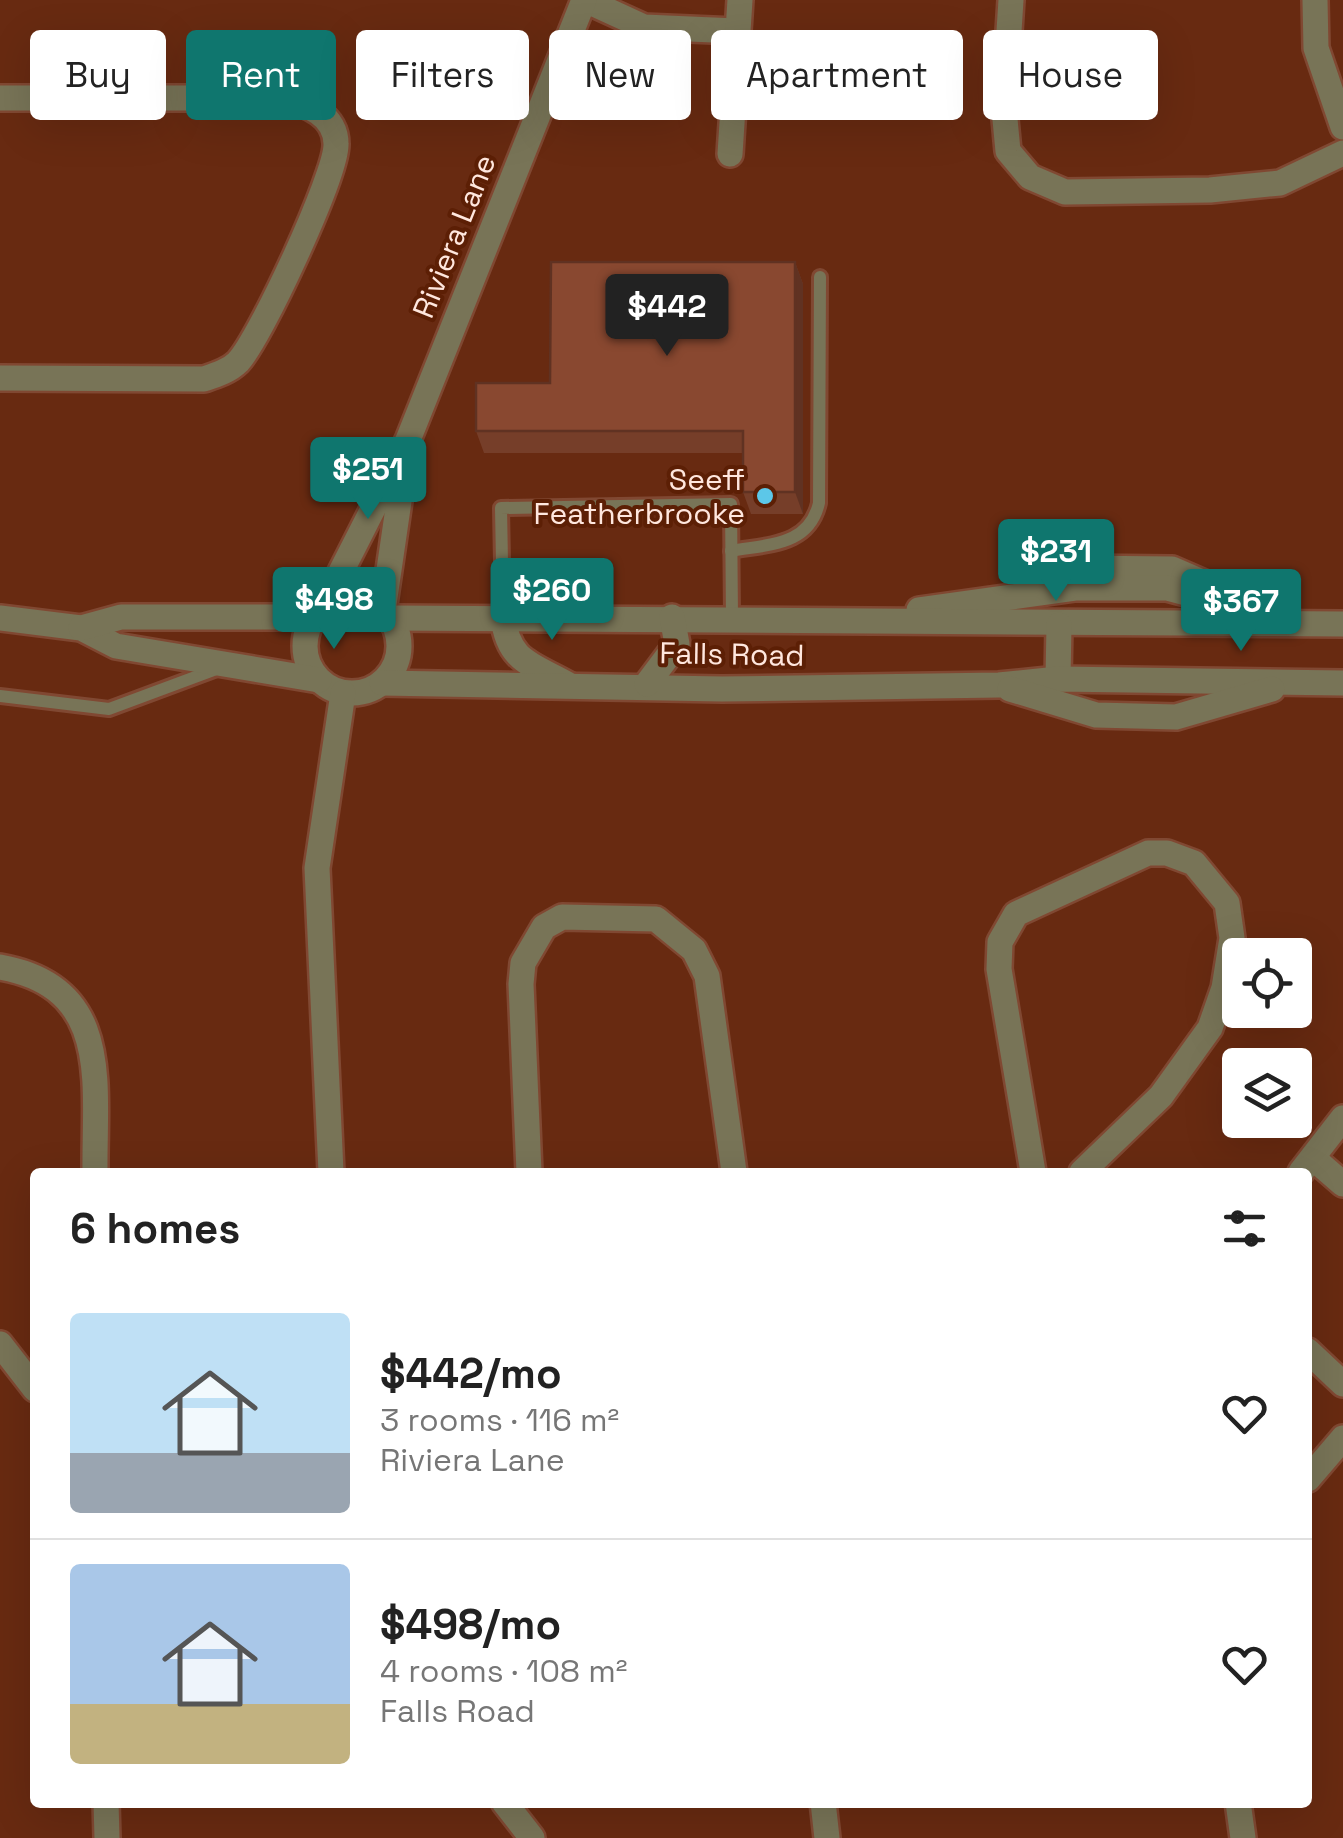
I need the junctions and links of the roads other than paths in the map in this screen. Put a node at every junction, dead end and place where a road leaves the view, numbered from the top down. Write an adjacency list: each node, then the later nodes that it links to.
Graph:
1 (584, 0): 5 (street); 14 (street, Riviera Lane)
2 (740, 0): 6 (street)
3 (1011, 0): 10 (street)
4 (1315, 0): 9 (street)
5 (713, 30)
6 (736, 30)
7 (0, 98): 13 (street)
8 (732, 120): 11 (street)
9 (1343, 127)
10 (1343, 152)
11 (730, 154)
12 (820, 277): 15 (lane)
13 (0, 378)
14 (408, 440): 16 (street, Riviera Lane); 17 (street, Riviera Lane)
15 (731, 551): 19 (lane); 21 (lane)
16 (318, 614): 17 (street, Falls Road); 26 (street, Falls Road); 29 (street)
17 (387, 614): 19 (street, Falls Road); 31 (street)
18 (672, 616): 19 (street, Falls Road); 21 (street, Falls Road); 33 (street)
19 (503, 617): 35 (street)
20 (0, 618): 26 (street, Falls Road)
21 (732, 618): 22 (street, Falls Road)
22 (834, 622): 23 (street); 24 (street)
23 (1295, 623): 24 (street); 25 (street)
24 (1059, 624): 28 (street)
25 (1343, 624)
26 (81, 628): 27 (street, Falls Road)
27 (224, 666): 29 (street, Falls Road); 37 (lane)
28 (1058, 679): 30 (street); 34 (street)
29 (319, 680): 36 (street, Falls Road)
30 (1296, 682): 32 (street); 34 (street)
31 (382, 683): 35 (street, Falls Road); 36 (street, Falls Road)
32 (1343, 683)
33 (647, 684): 34 (street, Falls Road); 35 (street, Falls Road)
34 (998, 686)
35 (573, 687)
36 (343, 693): 42 (street)
37 (0, 696)
38 (0, 967): 41 (street)
39 (1343, 1118): 40 (street)
40 (1307, 1165): 47 (street)
41 (95, 1168)
42 (331, 1168)
43 (529, 1168): 44 (street)
44 (733, 1168)
45 (1032, 1168): 46 (street)
46 (1086, 1168)
47 (1343, 1184)
48 (0, 1344): 50 (street)
49 (1312, 1355): 51 (street)
50 (30, 1383)
51 (1343, 1384)
52 (1343, 1438): 53 (street)
53 (1312, 1474)
54 (106, 1808): 58 (street)
55 (509, 1808): 59 (street)
56 (823, 1808): 60 (street)
57 (1239, 1808): 61 (street)
58 (107, 1838)
59 (532, 1838)
60 (828, 1838)
61 (1243, 1838)

